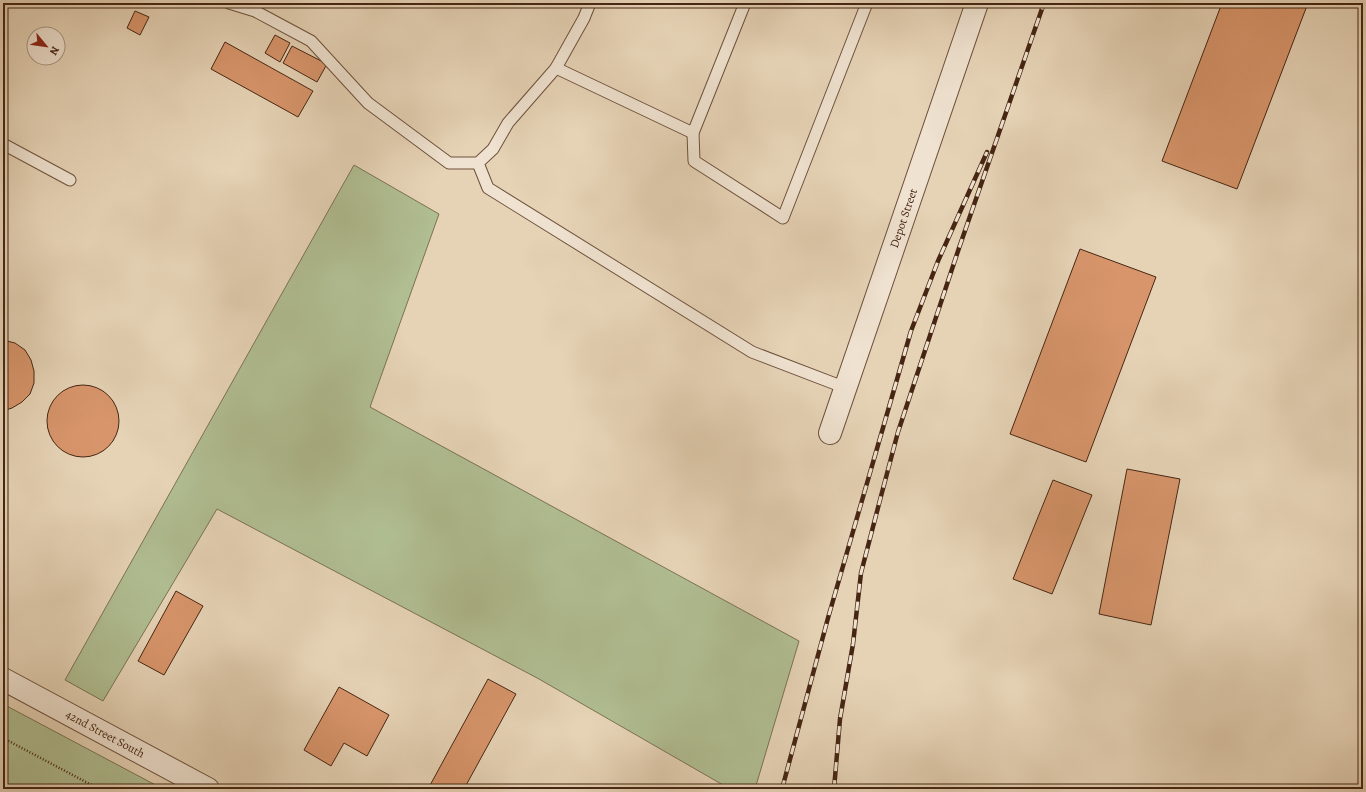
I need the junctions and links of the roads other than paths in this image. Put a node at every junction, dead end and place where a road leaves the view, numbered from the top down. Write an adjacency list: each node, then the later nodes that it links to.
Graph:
1 (229, 3): 9 (lane)
2 (590, 3): 6 (lane)
3 (745, 3): 7 (lane)
4 (867, 3): 7 (lane)
5 (977, 3): 11 (street, Depot Street)
6 (556, 68): 7 (lane); 9 (lane)
7 (693, 133)
8 (3, 144): 10 (lane)
9 (478, 163): 11 (lane)
10 (70, 180)
11 (846, 388): 12 (street, Depot Street)
12 (830, 433)
13 (3, 679): 14 (street, 42nd Street South)
14 (208, 789)

